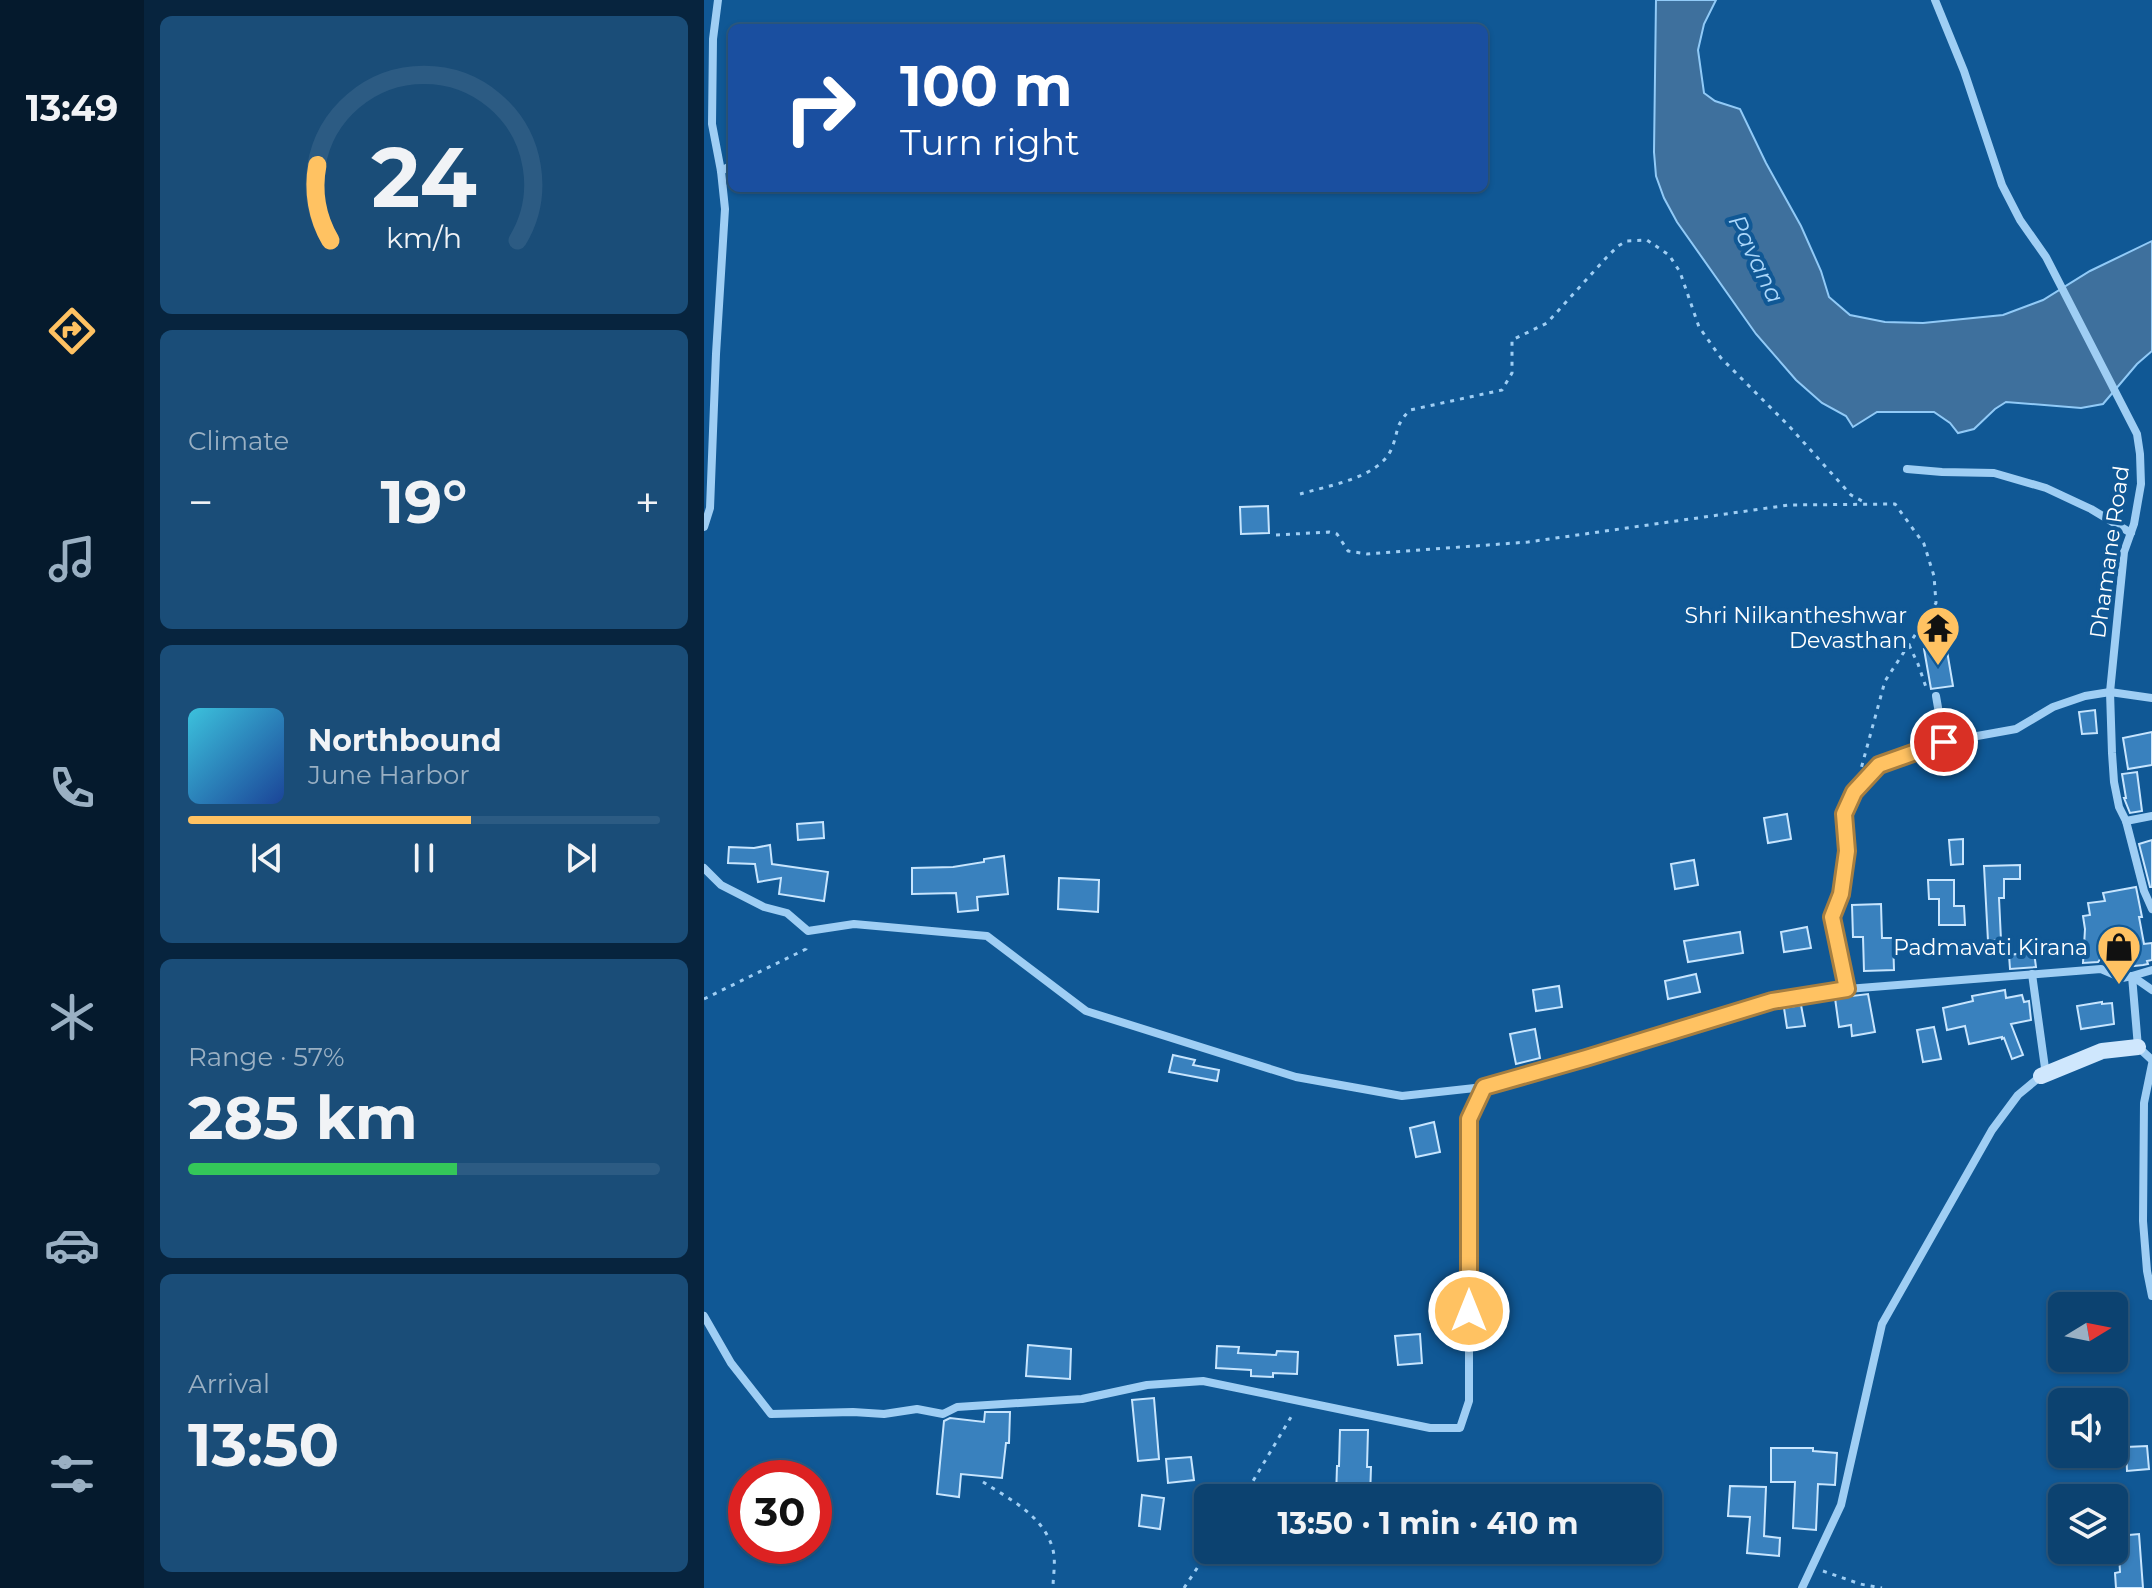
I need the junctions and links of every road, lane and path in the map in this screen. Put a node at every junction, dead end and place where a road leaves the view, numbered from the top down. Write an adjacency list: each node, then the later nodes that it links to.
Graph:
1 (718, 0): 4 (street)
2 (1935, 0): 9 (street, Dhamane Road)
3 (728, 167): 4 (street)
4 (721, 171): 8 (street)
5 (1907, 469): 9 (street)
6 (1300, 494): 7 (path)
7 (1867, 504): 10 (path); 11 (path)
8 (704, 527)
9 (2131, 533): 12 (street, Dhamane Road)
10 (1276, 535)
11 (1909, 645): 13 (path); 16 (path)
12 (2110, 692): 14 (street); 15 (street); 18 (street, Dhamane Road)
13 (1936, 696): 15 (street)
14 (2152, 698)
15 (1944, 742): 16 (street)
16 (1854, 792): 26 (street)
17 (2152, 816): 18 (street)
18 (2126, 821): 20 (street, Dhamane Road)
19 (704, 868): 22 (street)
20 (2148, 890): 21 (street, Dhamane Road)
21 (2152, 909)
22 (808, 931): 28 (path); 32 (street)
23 (2152, 970): 25 (street)
24 (2032, 974): 25 (street); 26 (street); 31 (street)
25 (2132, 976): 27 (street); 29 (street)
26 (1847, 989): 32 (street)
27 (2152, 990)
28 (704, 999)
29 (2138, 1047): 30 (street); 31 (street)
30 (2152, 1062): 33 (street)
31 (2041, 1076): 39 (street)
32 (1484, 1087): 35 (street)
33 (2152, 1296)
34 (704, 1316): 35 (street)
35 (1300, 1402): 37 (path)
36 (983, 1482): 40 (path)
37 (1251, 1484)
38 (1200, 1564): 41 (path)
39 (1812, 1567): 42 (street); 43 (path)
40 (1053, 1588)
41 (1184, 1588)
42 (1802, 1588)
43 (1882, 1588)

